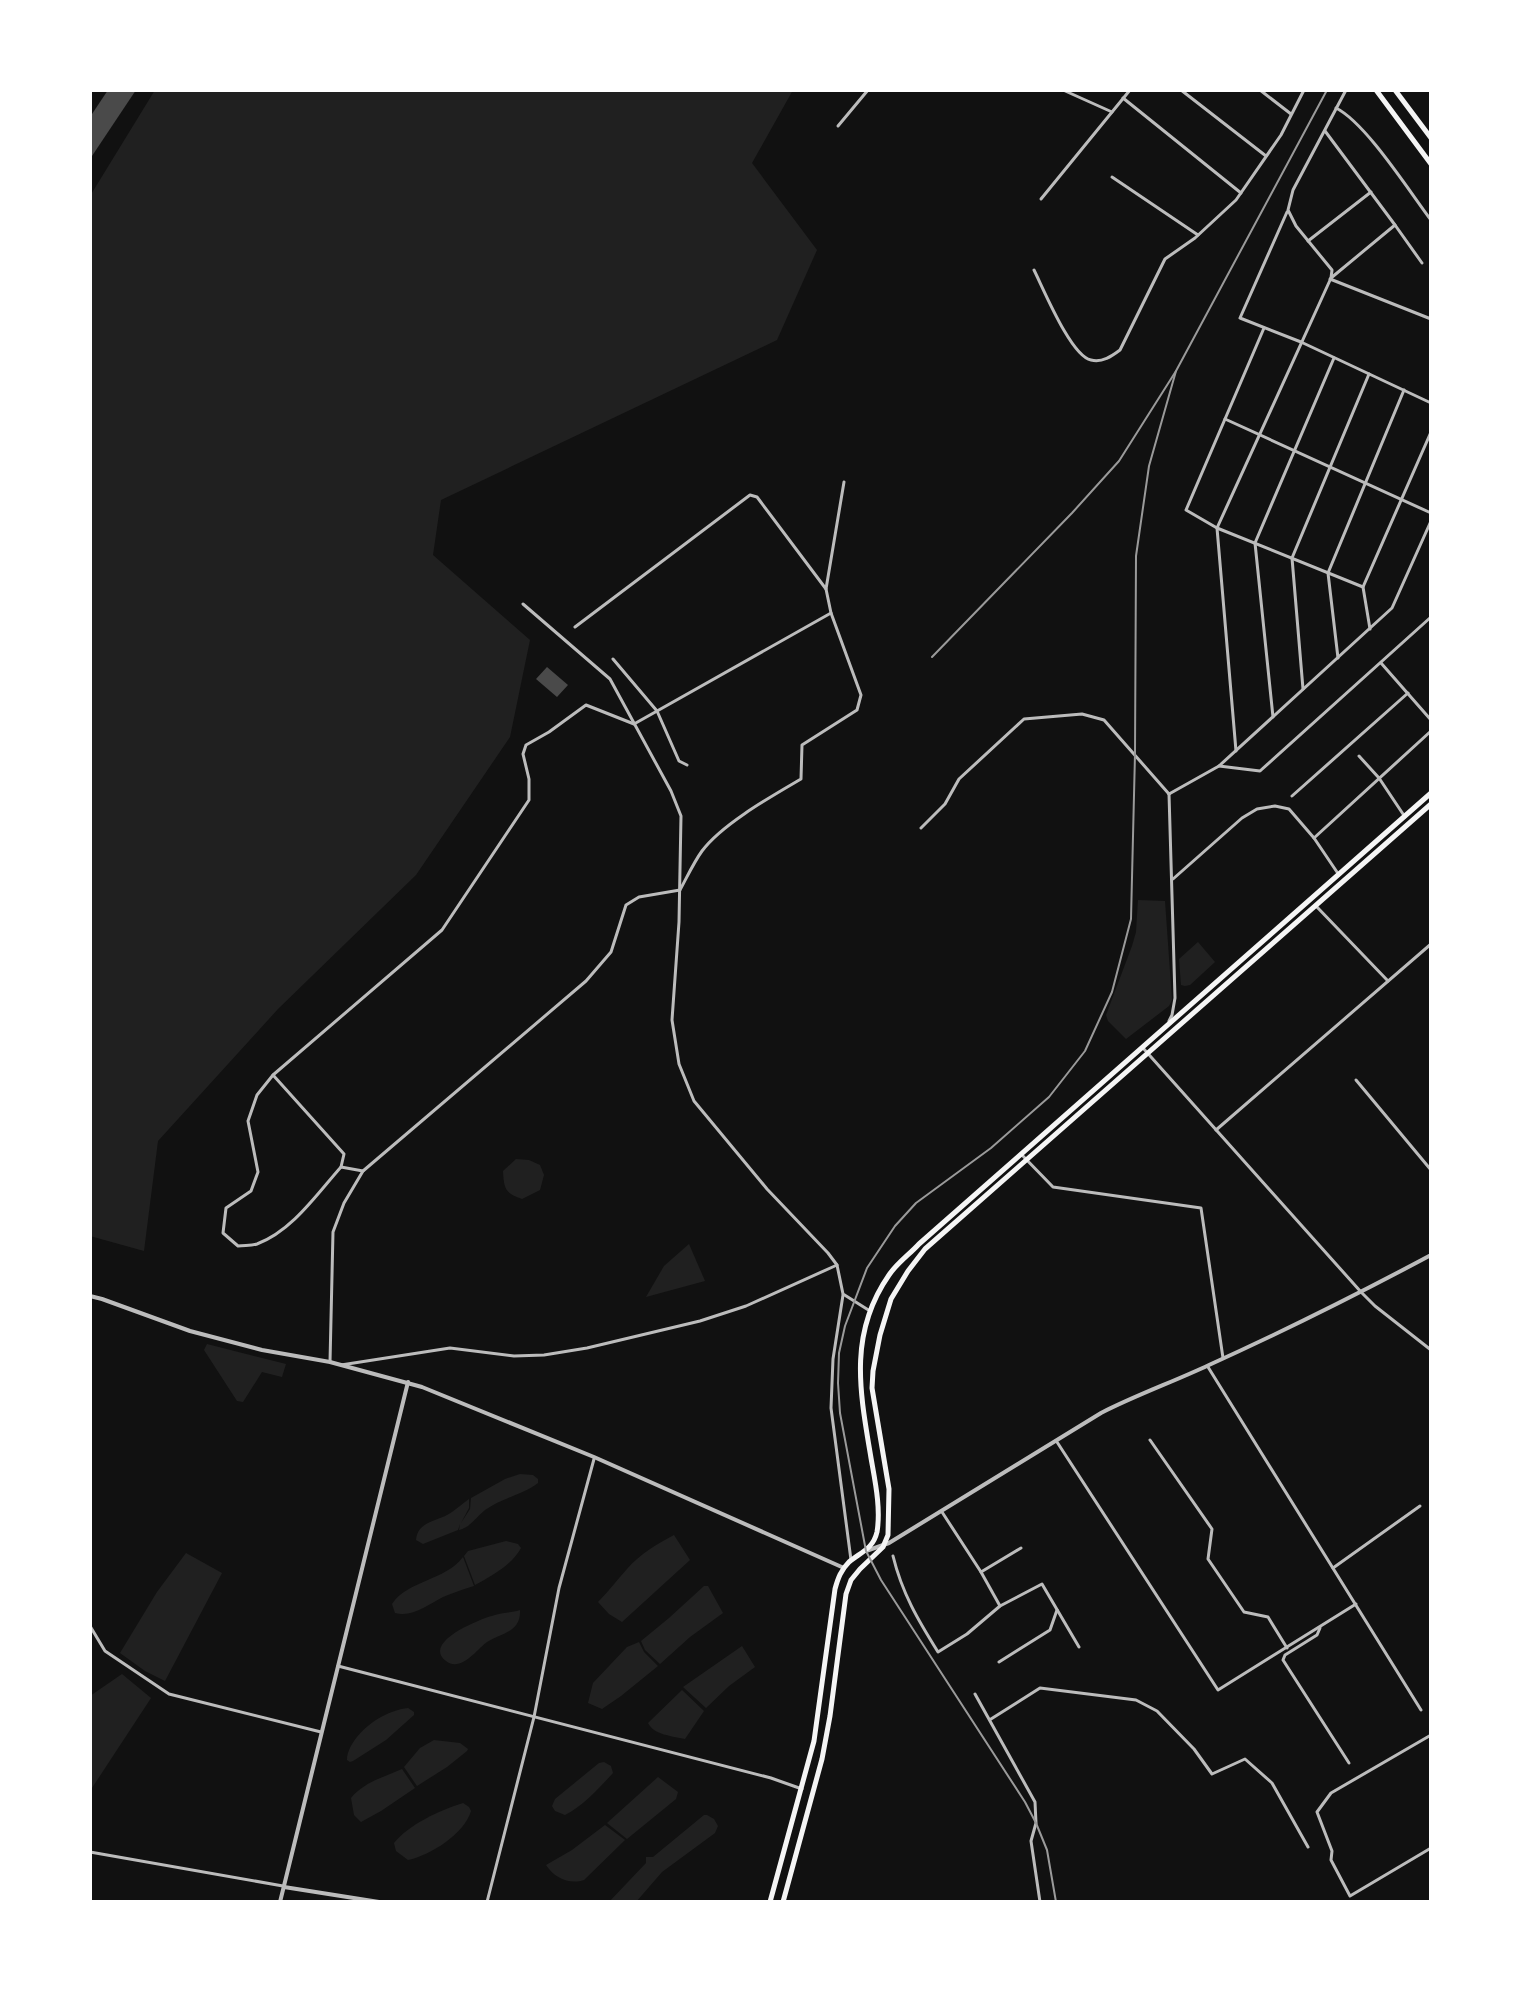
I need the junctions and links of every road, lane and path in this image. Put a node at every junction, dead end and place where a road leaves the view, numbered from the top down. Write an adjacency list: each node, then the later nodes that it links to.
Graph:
1 (868, 90): 15 (street)
2 (1063, 90): 10 (street)
3 (1130, 90): 11 (street)
4 (1181, 90): 18 (street)
5 (1260, 90): 14 (street)
6 (1304, 90): 14 (street)
7 (1346, 90): 12 (street)
8 (1376, 90): 19 (main road)
9 (1395, 90): 17 (main road)
10 (1075, 92): 13 (street)
11 (1123, 98): 13 (street); 22 (street)
12 (1336, 108): 16 (street); 25 (street)
13 (1112, 112): 23 (street)
14 (1291, 114): 18 (street)
15 (838, 126)
16 (1324, 130): 21 (street); 24 (street)
17 (1431, 138)
18 (1266, 156): 22 (street)
19 (1431, 164)
20 (1112, 177): 27 (street)
21 (1371, 192): 26 (street); 28 (street)
22 (1241, 193): 27 (street)
23 (1041, 199)
24 (1288, 210): 28 (street); 33 (street)
25 (1431, 220)
26 (1395, 225): 29 (street); 31 (street)
27 (1198, 235): 30 (street)
28 (1308, 241): 31 (street)
29 (1422, 263)
30 (1034, 270)
31 (1331, 278): 32 (street); 34 (street)
32 (1431, 319)
33 (1264, 328): 34 (street); 39 (street)
34 (1301, 342): 35 (street); 41 (street)
35 (1334, 358): 36 (street); 42 (street)
36 (1369, 374): 37 (street); 43 (street)
37 (1404, 390): 38 (street); 45 (street)
38 (1431, 403)
39 (1225, 419): 41 (street); 49 (street)
40 (1431, 432): 46 (street)
41 (1259, 435): 42 (street); 49 (street)
42 (1295, 451): 43 (street); 50 (street)
43 (1330, 467): 45 (street); 51 (street)
44 (844, 482): 54 (street)
45 (1366, 483): 46 (street); 52 (street)
46 (1401, 499): 47 (street); 53 (street)
47 (1431, 513)
48 (1431, 521): 59 (street)
49 (1217, 528): 50 (street); 70 (street)
50 (1255, 543): 51 (street); 66 (street)
51 (1292, 558): 52 (street); 63 (street)
52 (1328, 573): 53 (street); 60 (street)
53 (1363, 587): 59 (street)
54 (826, 589): 56 (street); 58 (street)
55 (523, 604): 68 (street)
56 (831, 613): 65 (street); 84 (street)
57 (1431, 617): 62 (street)
58 (575, 627)
59 (1370, 629): 60 (street)
60 (1338, 658): 63 (street)
61 (613, 659): 65 (street)
62 (1381, 663): 64 (street); 73 (street)
63 (1303, 689): 66 (street)
64 (1408, 693): 67 (street); 77 (street)
65 (657, 711): 68 (street); 72 (street)
66 (1273, 717): 70 (street)
67 (1431, 720)
68 (634, 724): 84 (street); 91 (street)
69 (1431, 731): 74 (street)
70 (1236, 751): 73 (street)
71 (1359, 756): 74 (street)
72 (687, 765)
73 (1219, 766): 76 (street)
74 (1379, 778): 79 (street); 81 (street)
75 (1431, 793): 79 (main road)
76 (1169, 794): 80 (street); 83 (street)
77 (1292, 796)
78 (1431, 804): 85 (main road)
79 (1405, 817): 82 (main road)
80 (921, 828)
81 (1314, 838): 82 (street); 83 (street)
82 (1339, 875): 88 (main road)
83 (1172, 880): 88 (street)
84 (680, 890): 98 (street); 100 (street)
85 (1316, 905): 87 (street); 90 (main road)
86 (1430, 945): 87 (street)
87 (1388, 981): 93 (street)
88 (1162, 1031): 89 (main road)
89 (1143, 1048): 90 (street); 94 (main road)
90 (1149, 1054): 93 (street); 95 (main road)
91 (273, 1075): 96 (street); 96 (street)
92 (1356, 1080): 97 (street)
93 (1216, 1130): 101 (street)
94 (1021, 1154): 95 (street); 104 (main road)
95 (1027, 1160): 106 (street); 116 (main road)
96 (341, 1167): 98 (street)
97 (1431, 1170)
98 (363, 1171): 107 (street)
99 (1431, 1255): 101 (street)
100 (837, 1265): 102 (street); 108 (street)
101 (1361, 1292): 105 (street); 106 (street)
102 (843, 1294): 104 (street); 120 (street)
103 (90, 1296): 107 (street)
104 (870, 1311): 118 (main road)
105 (1431, 1350)
106 (1223, 1358): 109 (street)
107 (330, 1362): 108 (street)
108 (341, 1365): 110 (street)
109 (1207, 1366): 112 (street); 122 (street)
110 (408, 1382): 113 (street); 132 (street)
111 (1150, 1440): 130 (street)
112 (1057, 1442): 115 (street); 130 (street)
113 (594, 1457): 121 (street); 135 (street)
114 (1420, 1506): 122 (street)
115 (942, 1512): 116 (street); 123 (street)
116 (883, 1547): 118 (street); 149 (main road)
117 (1021, 1548): 123 (street)
118 (866, 1551): 120 (main road)
119 (893, 1556): 125 (street)
120 (851, 1560): 121 (main road)
121 (844, 1568): 140 (main road)
122 (1333, 1568): 124 (street)
123 (981, 1572): 125 (street)
124 (1356, 1604): 128 (street); 134 (street)
125 (1000, 1606): 126 (street)
126 (1057, 1610): 129 (street); 131 (street)
127 (90, 1626): 137 (street)
128 (1320, 1627): 130 (street); 139 (street)
129 (1079, 1647)
130 (1287, 1648)
131 (999, 1662)
132 (338, 1666): 135 (street); 137 (street)
133 (975, 1694): 136 (street)
134 (1421, 1710)
135 (534, 1717): 140 (street); 147 (street)
136 (991, 1719): 141 (street); 150 (street)
137 (321, 1732): 144 (street)
138 (1431, 1735): 142 (street)
139 (1349, 1763)
140 (802, 1789): 148 (main road)
141 (1308, 1847)
142 (1431, 1848)
143 (90, 1852): 144 (street)
144 (284, 1887): 145 (street); 146 (street)
145 (280, 1902)
146 (379, 1902)
147 (487, 1902)
148 (770, 1902)
149 (783, 1902)
150 (1040, 1902)

